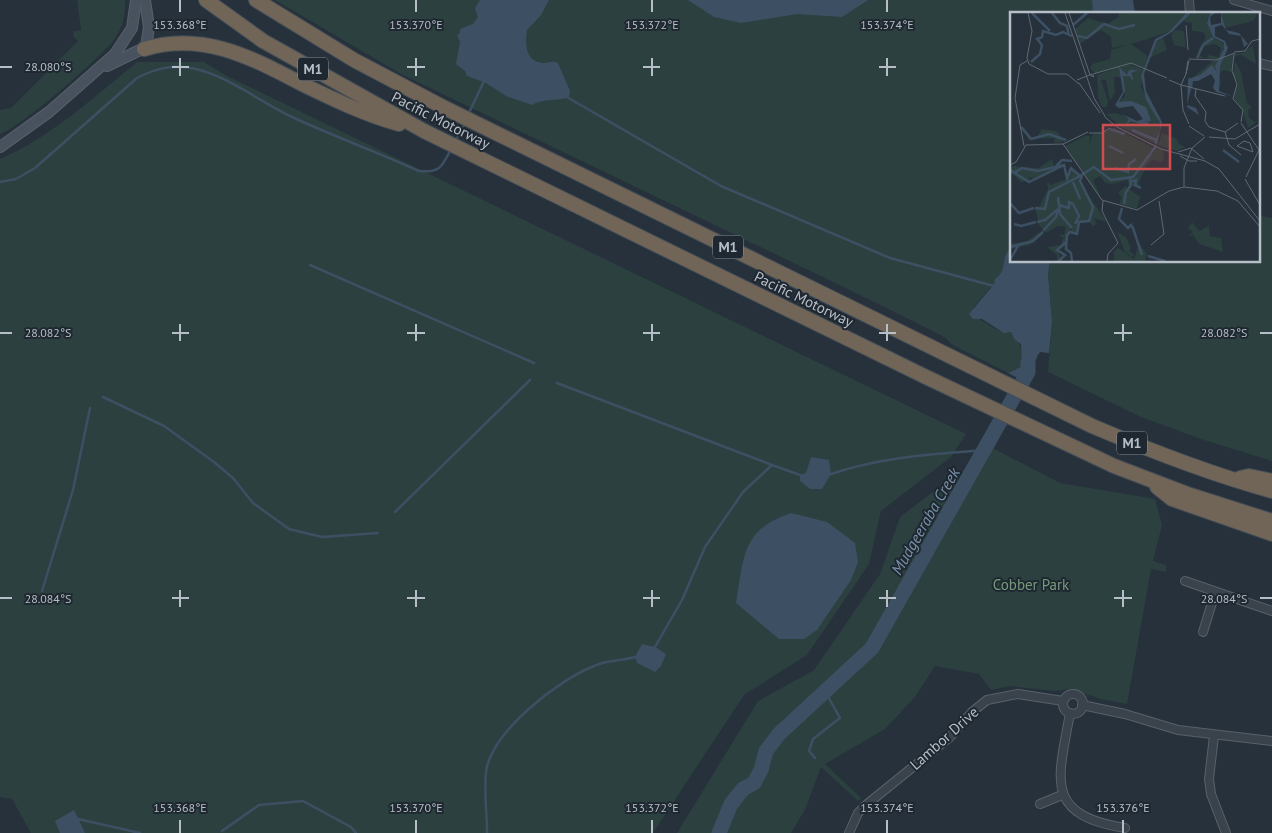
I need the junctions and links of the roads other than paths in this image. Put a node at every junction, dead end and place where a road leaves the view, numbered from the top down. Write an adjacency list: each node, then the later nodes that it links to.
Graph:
1 (136, 0): 8 (main road)
2 (145, 0): 7 (main road)
3 (206, 0): 9 (highway, Pacific Motorway / M1)
4 (256, 0): 14 (highway, Pacific Motorway / M1)
5 (1234, 0): 6 (street)
6 (1272, 11)
7 (144, 49): 8 (main road); 9 (highway)
8 (93, 73): 10 (main road)
9 (424, 131): 13 (highway, Pacific Motorway / M1)
10 (17, 136): 11 (main road); 12 (main road)
11 (0, 142)
12 (0, 147)
13 (1146, 479): 17 (highway, Pacific Motorway / M1); 18 (highway)
14 (1230, 480): 15 (highway); 16 (highway, Pacific Motorway / M1)
15 (1272, 480)
16 (1272, 491)
17 (1272, 521)
18 (1272, 534)
19 (1185, 581): 20 (street)
20 (1215, 593): 21 (street); 22 (street)
21 (1272, 610)
22 (1203, 632)
23 (1064, 701): 24 (street, Lambor Drive); 25 (street); 31 (street, Lambor Drive)
24 (1082, 705): 25 (street); 26 (street, Lambor Drive)
25 (1070, 713): 28 (street)
26 (1214, 736): 27 (street, Lambor Drive); 32 (street)
27 (1272, 741)
28 (1062, 795): 29 (street); 30 (street)
29 (1040, 804)
30 (1125, 828)
31 (849, 833)
32 (1226, 833)

